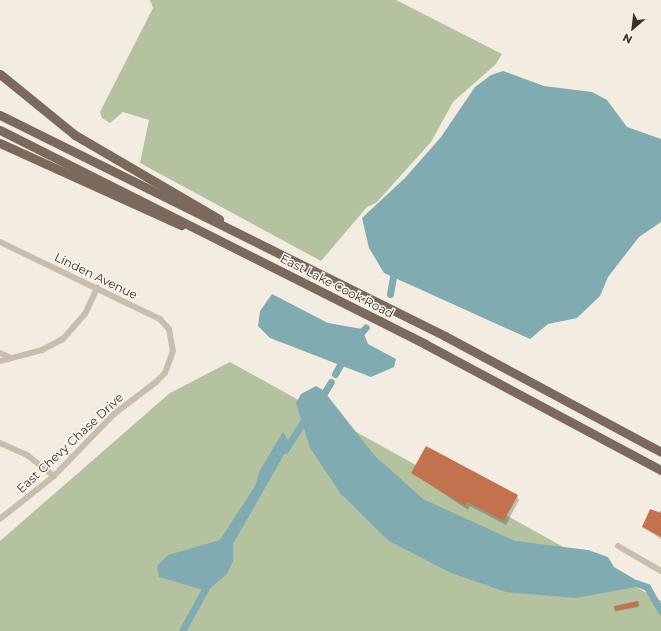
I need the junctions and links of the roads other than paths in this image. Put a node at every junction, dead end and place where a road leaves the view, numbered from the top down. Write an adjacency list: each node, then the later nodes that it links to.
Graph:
1 (0, 74): 6 (main road)
2 (0, 115): 6 (main road, East Lake Cook Road)
3 (0, 130): 5 (main road, East Lake Cook Road)
4 (0, 143): 5 (main road)
5 (207, 233): 14 (main road, East Lake Cook Road)
6 (243, 236): 13 (main road, East Lake Cook Road)
7 (0, 242): 8 (street, Linden Avenue)
8 (97, 288): 9 (street, Linden Avenue); 11 (street)
9 (172, 341): 18 (street, East Chevy Chase Drive)
10 (0, 353): 11 (street)
11 (9, 357): 12 (street)
12 (0, 361)
13 (520, 376): 14 (main road); 16 (main road, East Lake Cook Road)
14 (513, 390): 17 (main road, East Lake Cook Road)
15 (0, 444): 18 (street)
16 (661, 452)
17 (661, 470)
18 (54, 476): 19 (street, East Chevy Chase Drive)
19 (0, 519)
20 (618, 546): 21 (street)
21 (661, 571)

